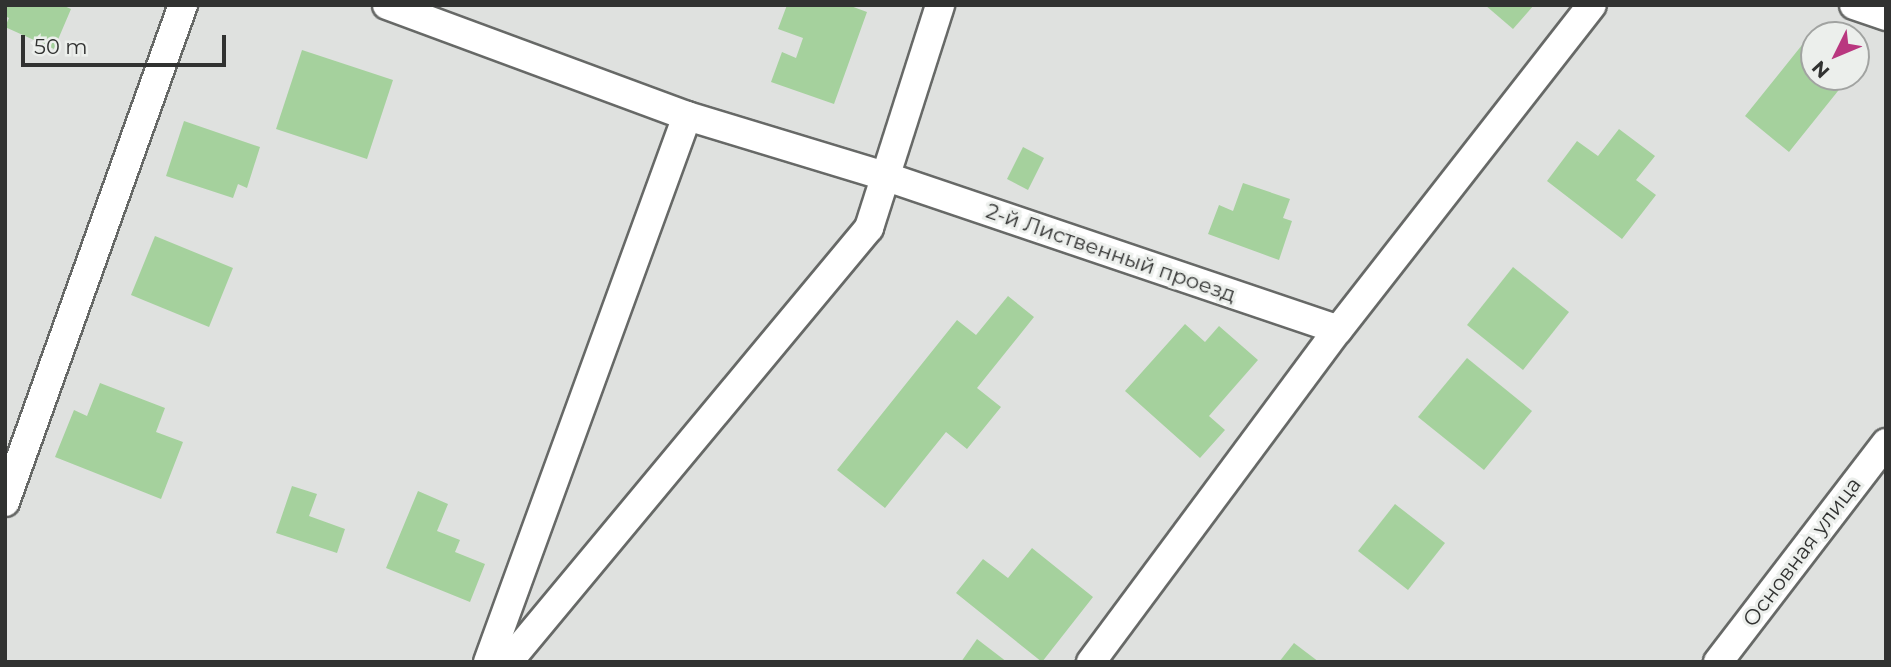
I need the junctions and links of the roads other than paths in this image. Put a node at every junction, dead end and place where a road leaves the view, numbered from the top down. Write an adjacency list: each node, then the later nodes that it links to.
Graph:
1 (183, 5): 12 (street)
2 (387, 5): 6 (street, 2-й Лиственный проезд)
3 (940, 5): 9 (street)
4 (1592, 5): 10 (street)
5 (1853, 5): 7 (street)
6 (421, 11): 8 (street, 2-й Лиственный проезд)
7 (1886, 16)
8 (687, 116): 9 (street, 2-й Лиственный проезд); 13 (street)
9 (884, 176): 10 (street, 2-й Лиственный проезд); 14 (street)
10 (1338, 330): 15 (street)
11 (1886, 443): 16 (street, Основная улица)
12 (5, 502)
13 (488, 662)
14 (508, 662)
15 (1091, 662)
16 (1718, 662)

